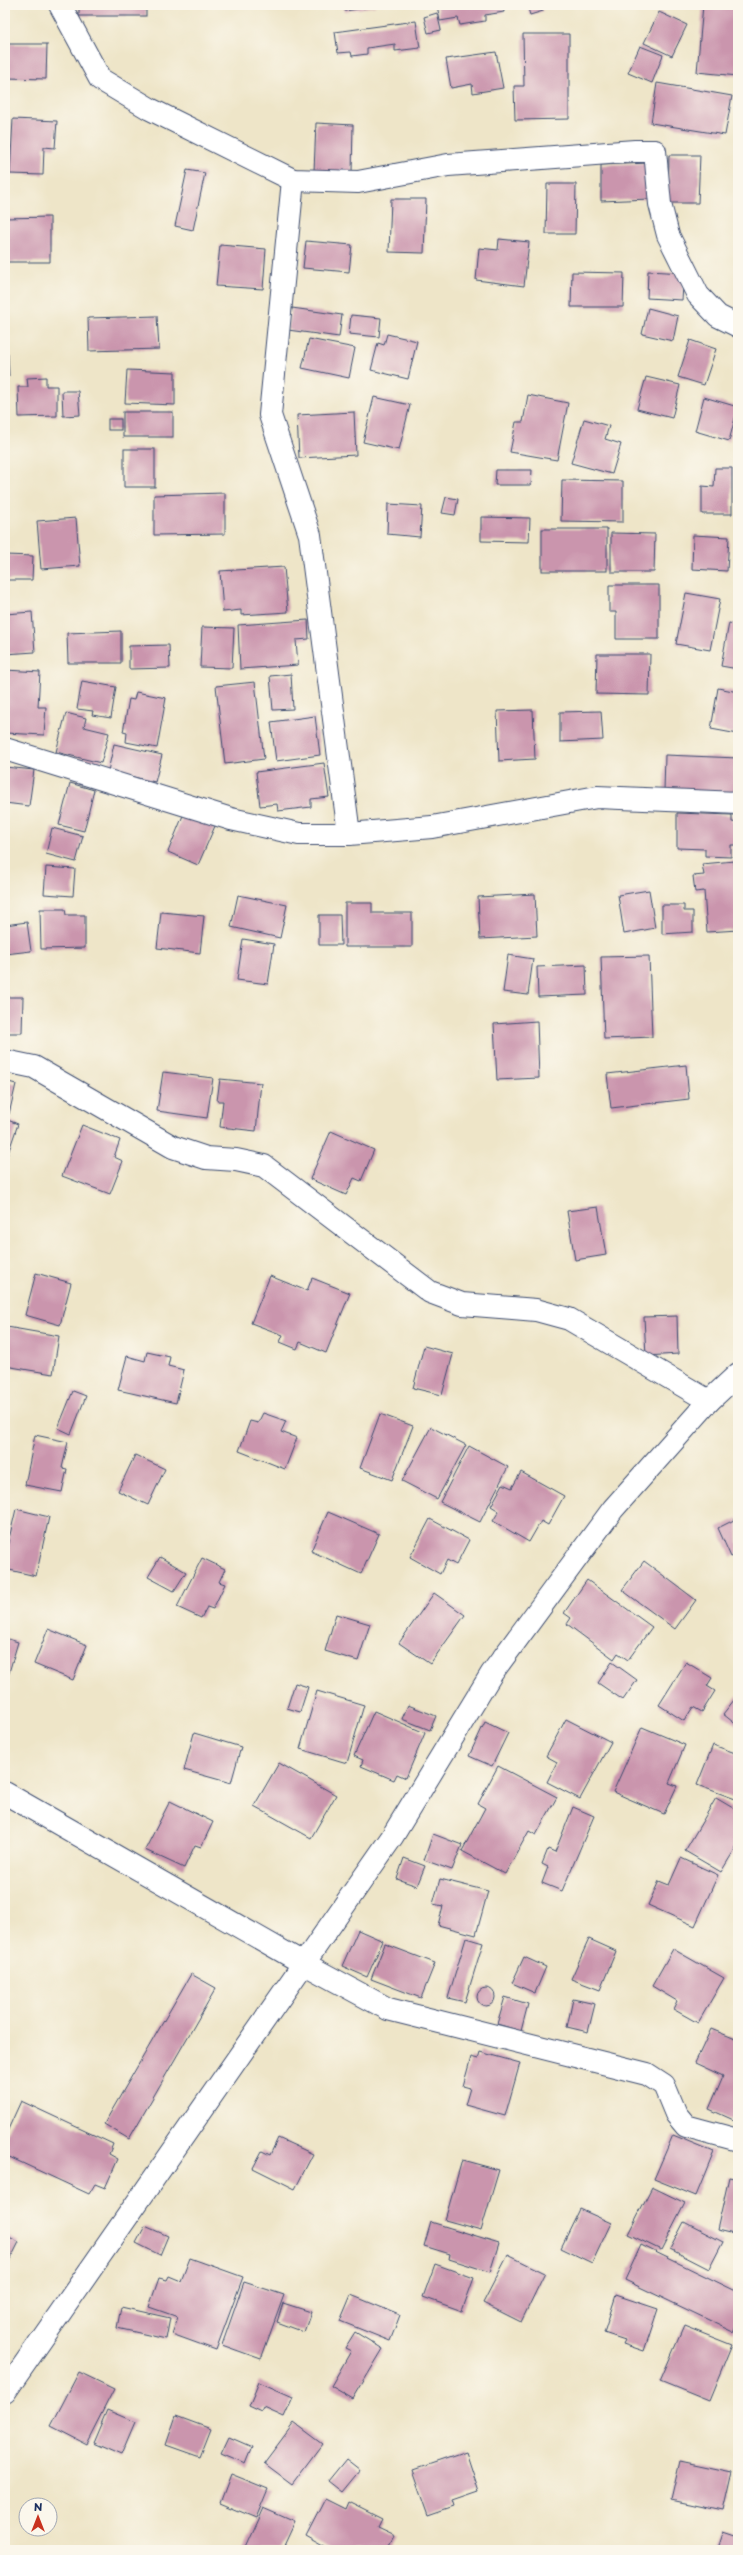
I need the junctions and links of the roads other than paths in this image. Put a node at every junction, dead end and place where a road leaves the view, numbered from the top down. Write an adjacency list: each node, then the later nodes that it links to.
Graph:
1 (60, 5): 2 (street)
2 (294, 180): 3 (street); 6 (street)
3 (738, 326)
4 (5, 749): 6 (street)
5 (738, 803): 6 (street)
6 (349, 834)
7 (5, 1060): 9 (street)
8 (738, 1374): 9 (street)
9 (709, 1401): 11 (street)
10 (5, 1794): 11 (street)
11 (303, 1964): 12 (street); 13 (street)
12 (738, 2140)
13 (5, 2392)

